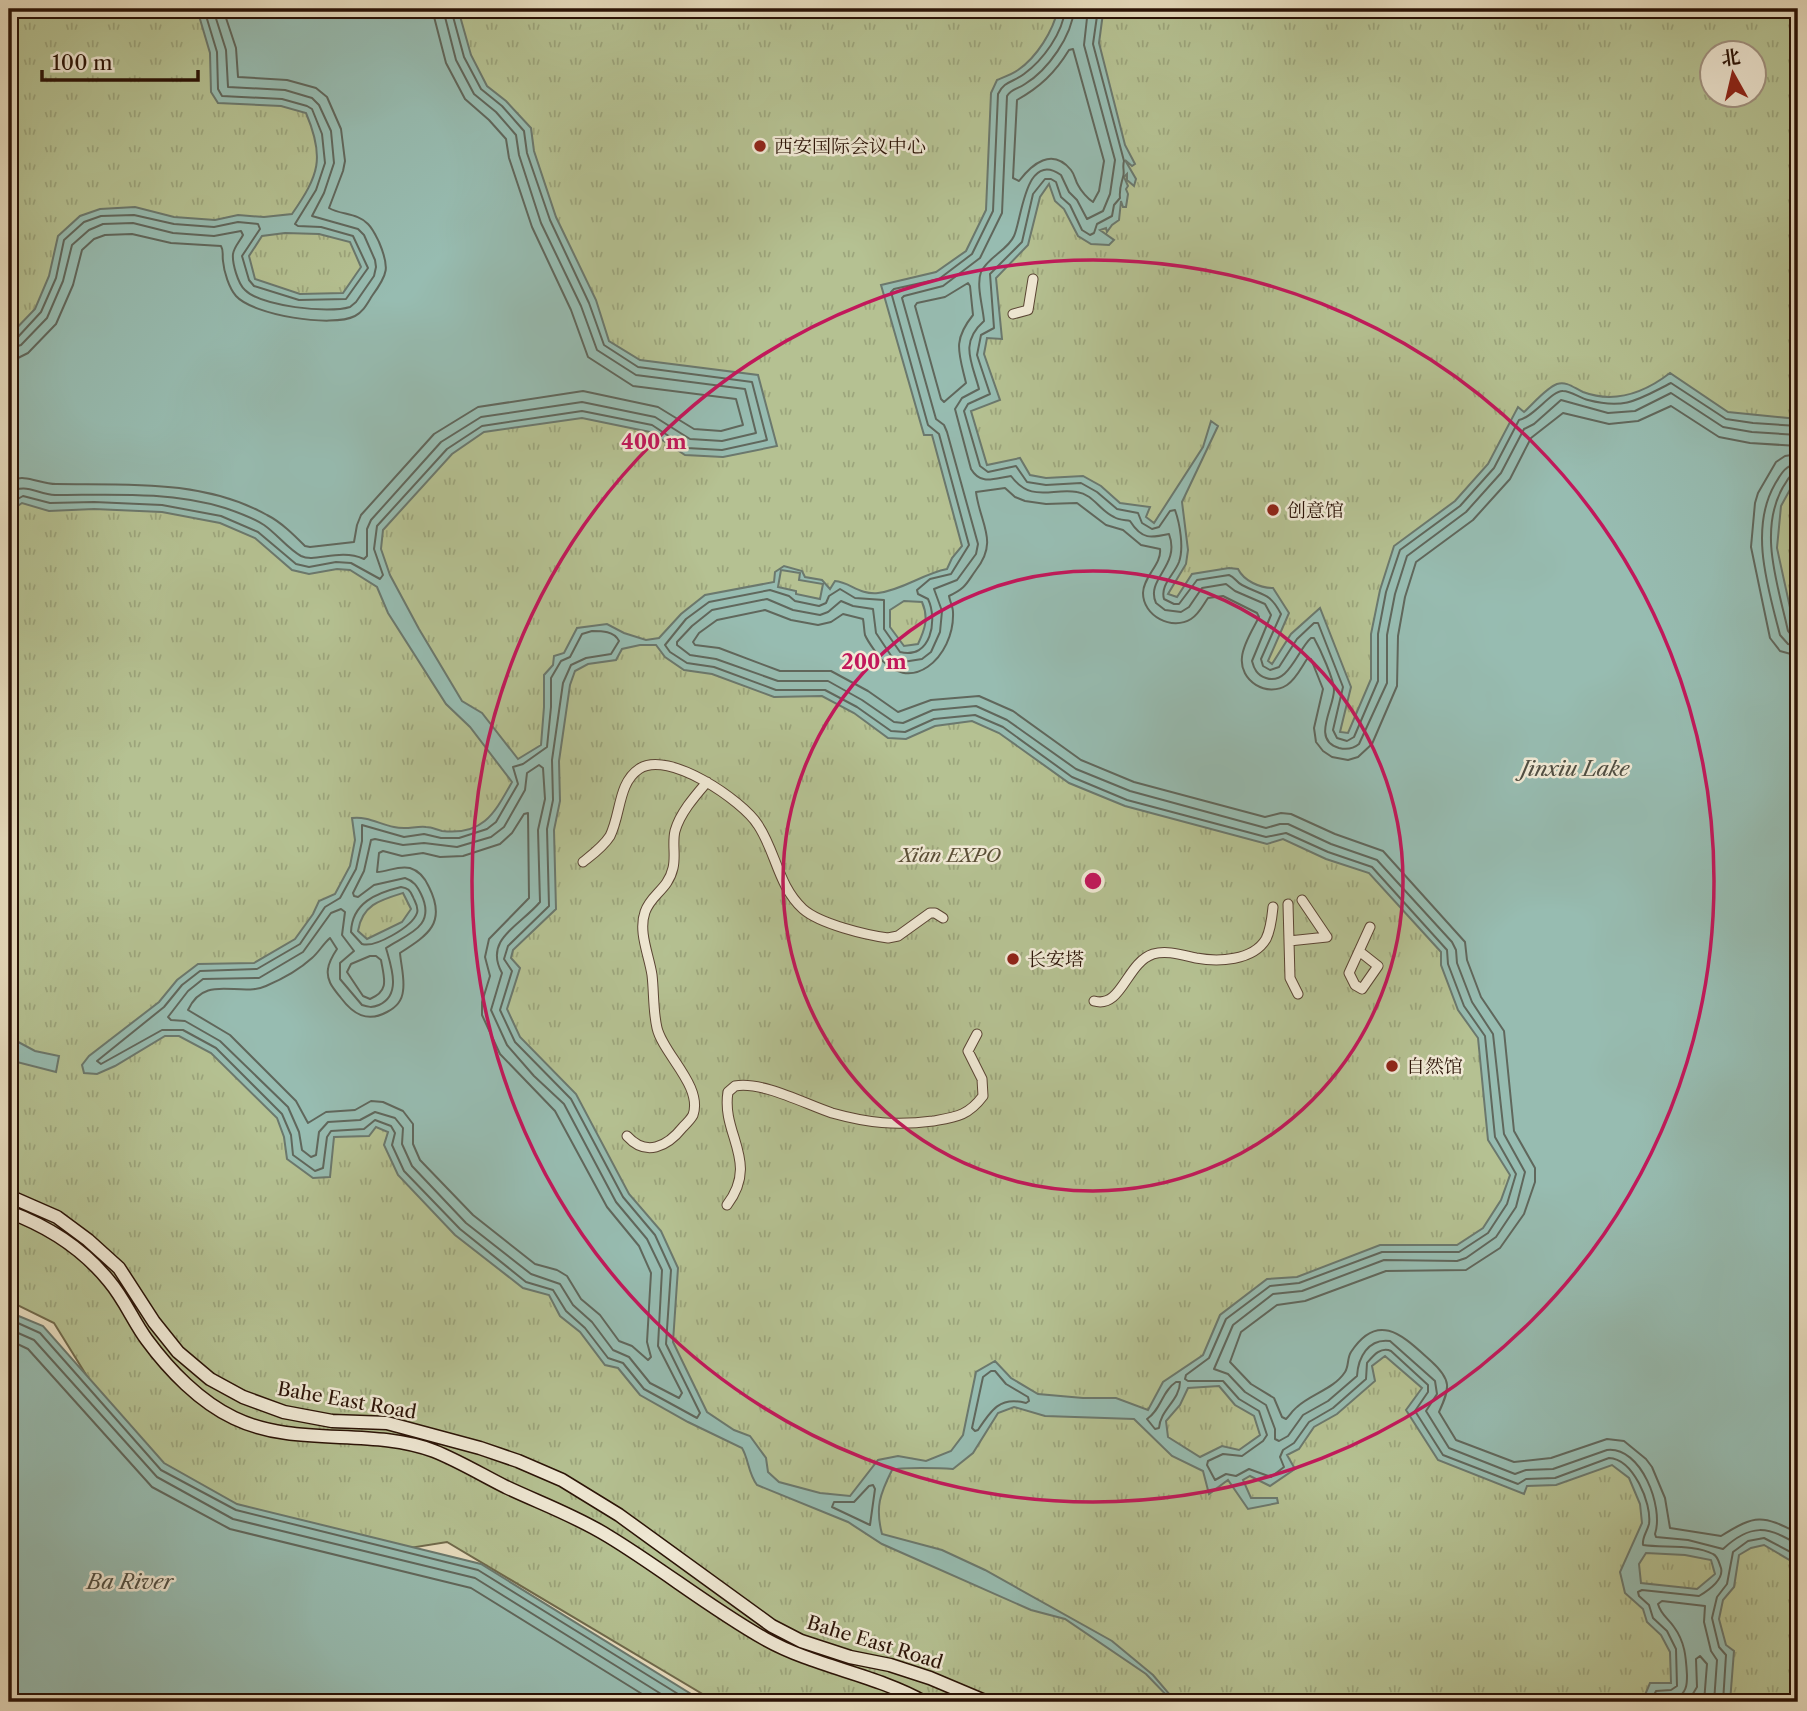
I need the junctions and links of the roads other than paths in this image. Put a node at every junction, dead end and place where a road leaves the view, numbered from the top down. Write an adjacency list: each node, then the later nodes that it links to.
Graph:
1 (1034, 279): 2 (street)
2 (1013, 314)
3 (707, 782): 4 (street); 8 (street); 15 (street)
4 (583, 862)
5 (1302, 900): 10 (street)
6 (1289, 904): 10 (street)
7 (1273, 907): 13 (street)
8 (943, 918)
9 (1370, 927): 11 (street)
10 (1289, 941): 12 (street)
11 (1359, 951)
12 (1298, 994)
13 (1094, 1001)
14 (977, 1034): 17 (street)
15 (626, 1136)
16 (9, 1196): 19 (street, Bahe East Road)
17 (727, 1205)
18 (9, 1212): 20 (street, Bahe East Road)
19 (837, 1653): 20 (street); 22 (street, Bahe East Road)
20 (835, 1668): 21 (street, Bahe East Road)
21 (924, 1702)
22 (987, 1702)

